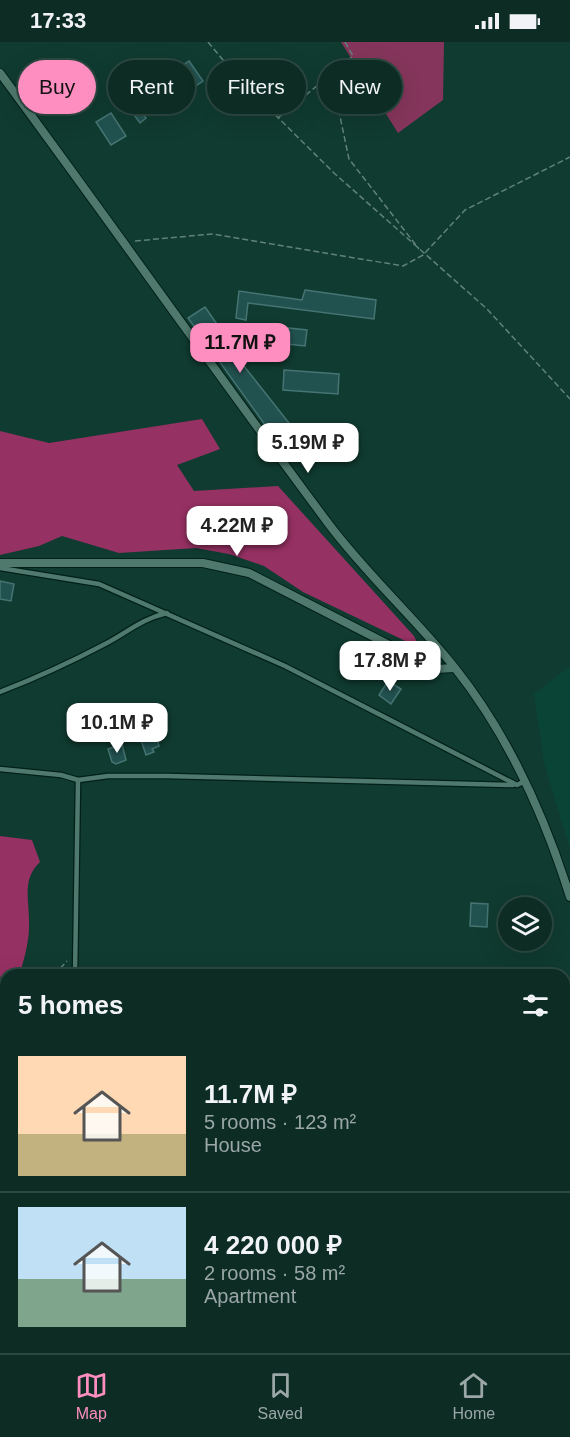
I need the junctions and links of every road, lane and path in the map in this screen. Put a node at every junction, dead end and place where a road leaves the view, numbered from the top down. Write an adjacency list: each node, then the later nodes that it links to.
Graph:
1 (208, 42): 7 (path)
2 (345, 42): 3 (path)
3 (348, 60)
4 (0, 73): 9 (street)
5 (318, 85): 7 (path)
6 (339, 114): 10 (path)
7 (278, 118): 10 (path)
8 (570, 157): 10 (path)
9 (125, 242): 10 (path); 15 (street)
10 (423, 255): 11 (path)
11 (570, 399)
12 (0, 563): 15 (street)
13 (0, 568): 14 (lane)
14 (167, 613): 16 (lane); 19 (lane)
15 (454, 668): 19 (street)
16 (0, 692)
17 (0, 769): 18 (lane)
18 (78, 780): 19 (lane); 21 (lane)
19 (521, 783): 20 (street)
20 (570, 897)
21 (75, 950): 22 (path); 23 (lane)
22 (59, 969)
23 (75, 969)

